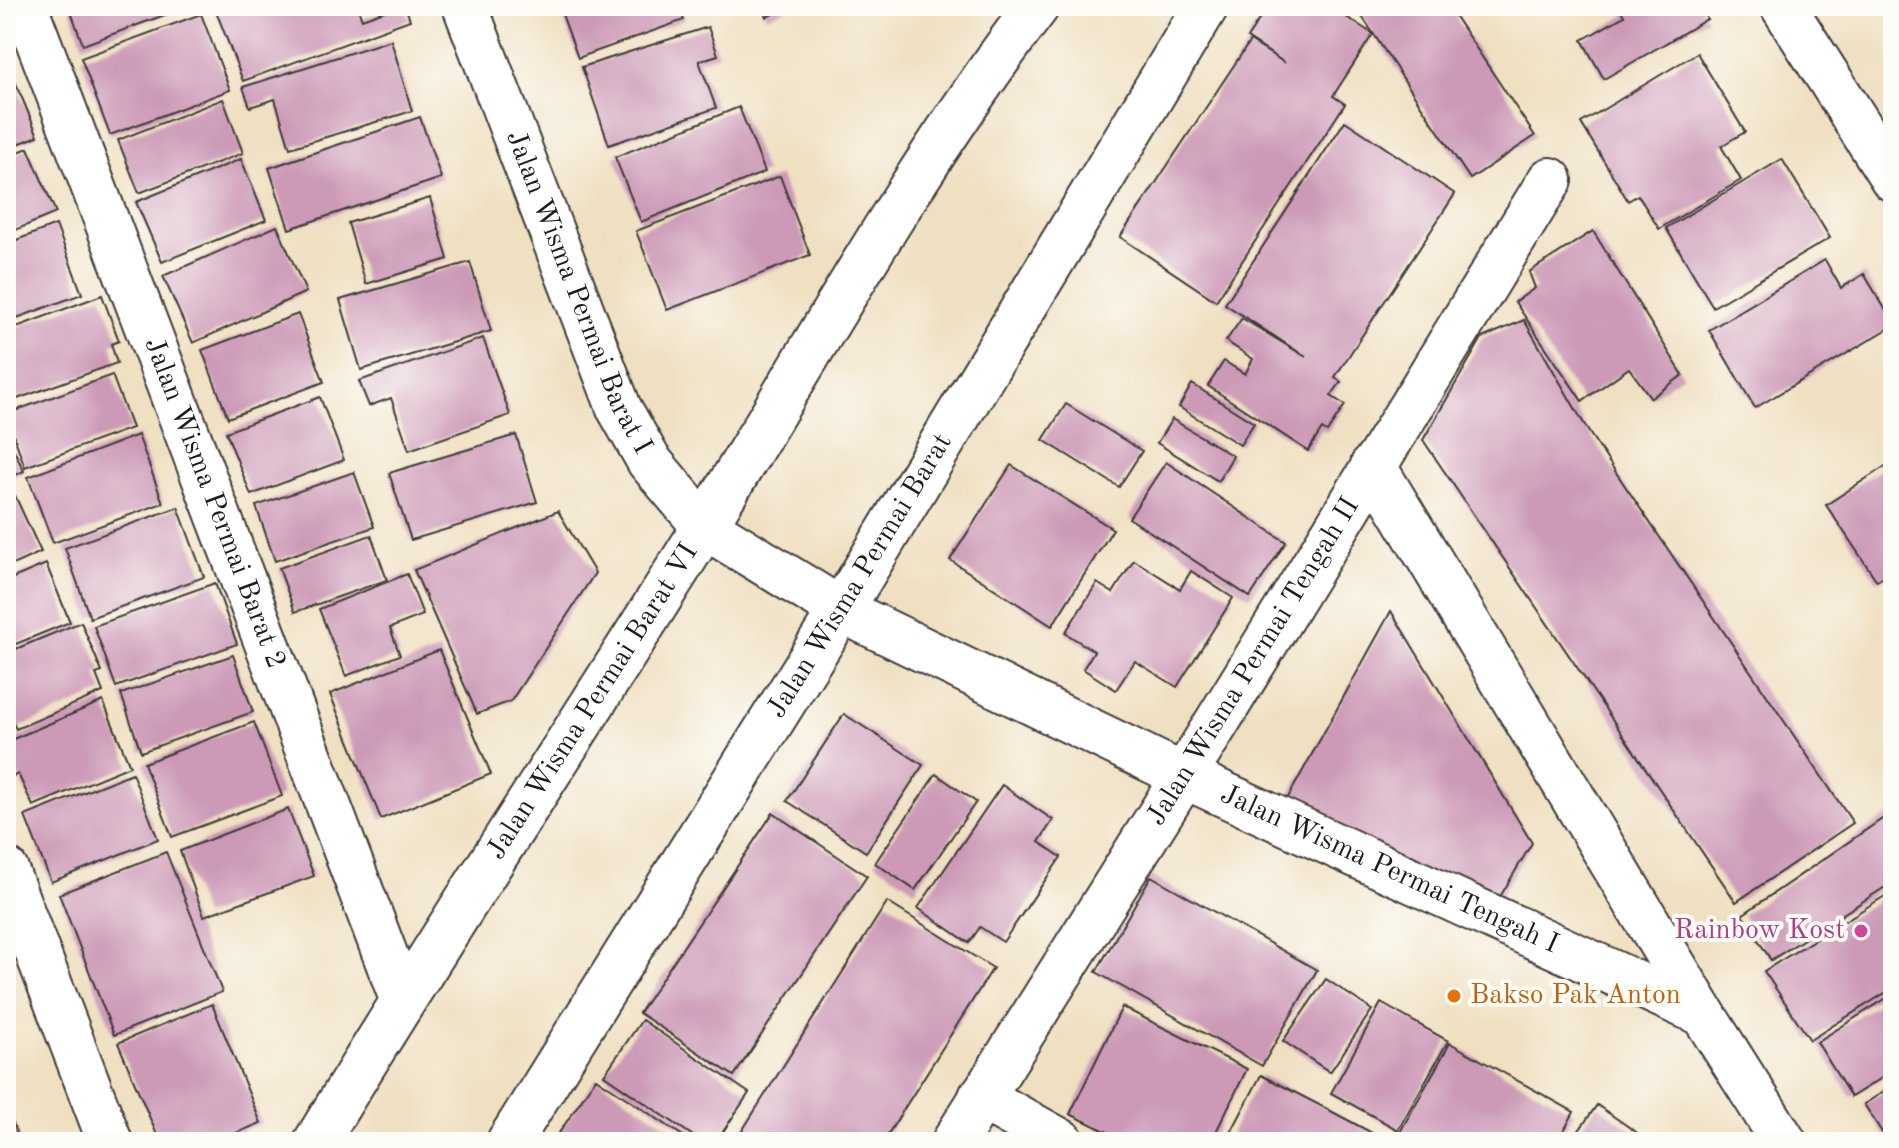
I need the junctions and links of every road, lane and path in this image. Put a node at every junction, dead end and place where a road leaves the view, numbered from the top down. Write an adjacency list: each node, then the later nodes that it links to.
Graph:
1 (25, 6): 13 (street, Jalan Wisma Permai Barat 2)
2 (465, 6): 9 (street, Jalan Wisma Permai Barat I)
3 (1206, 6): 10 (street, Jalan Wisma Permai Barat)
4 (1783, 6): 6 (street)
5 (1027, 10): 9 (street, Jalan Wisma Permai Barat VI)
6 (1893, 179)
7 (1550, 180): 8 (street, Jalan Wisma Permai Tengah II)
8 (1373, 465): 11 (street, Jalan Wisma Permai Tengah II); 14 (street)
9 (720, 536): 10 (street, Jalan Wisma Permai Tengah I); 13 (street, Jalan Wisma Permai Barat VI)
10 (830, 602): 11 (street, Jalan Wisma Permai Tengah I); 18 (street, Jalan Wisma Permai Barat)
11 (1184, 776): 14 (street, Jalan Wisma Permai Tengah I); 15 (street, Jalan Wisma Permai Tengah II)
12 (6, 870): 16 (street)
13 (402, 999): 17 (street, Jalan Wisma Permai Barat VI)
14 (1703, 1014): 21 (street)
15 (981, 1097): 19 (street, Jalan Wisma Permai Tengah II); 20 (street)
16 (110, 1142)
17 (316, 1142)
18 (509, 1142)
19 (954, 1142)
20 (1062, 1142)
21 (1784, 1142)

